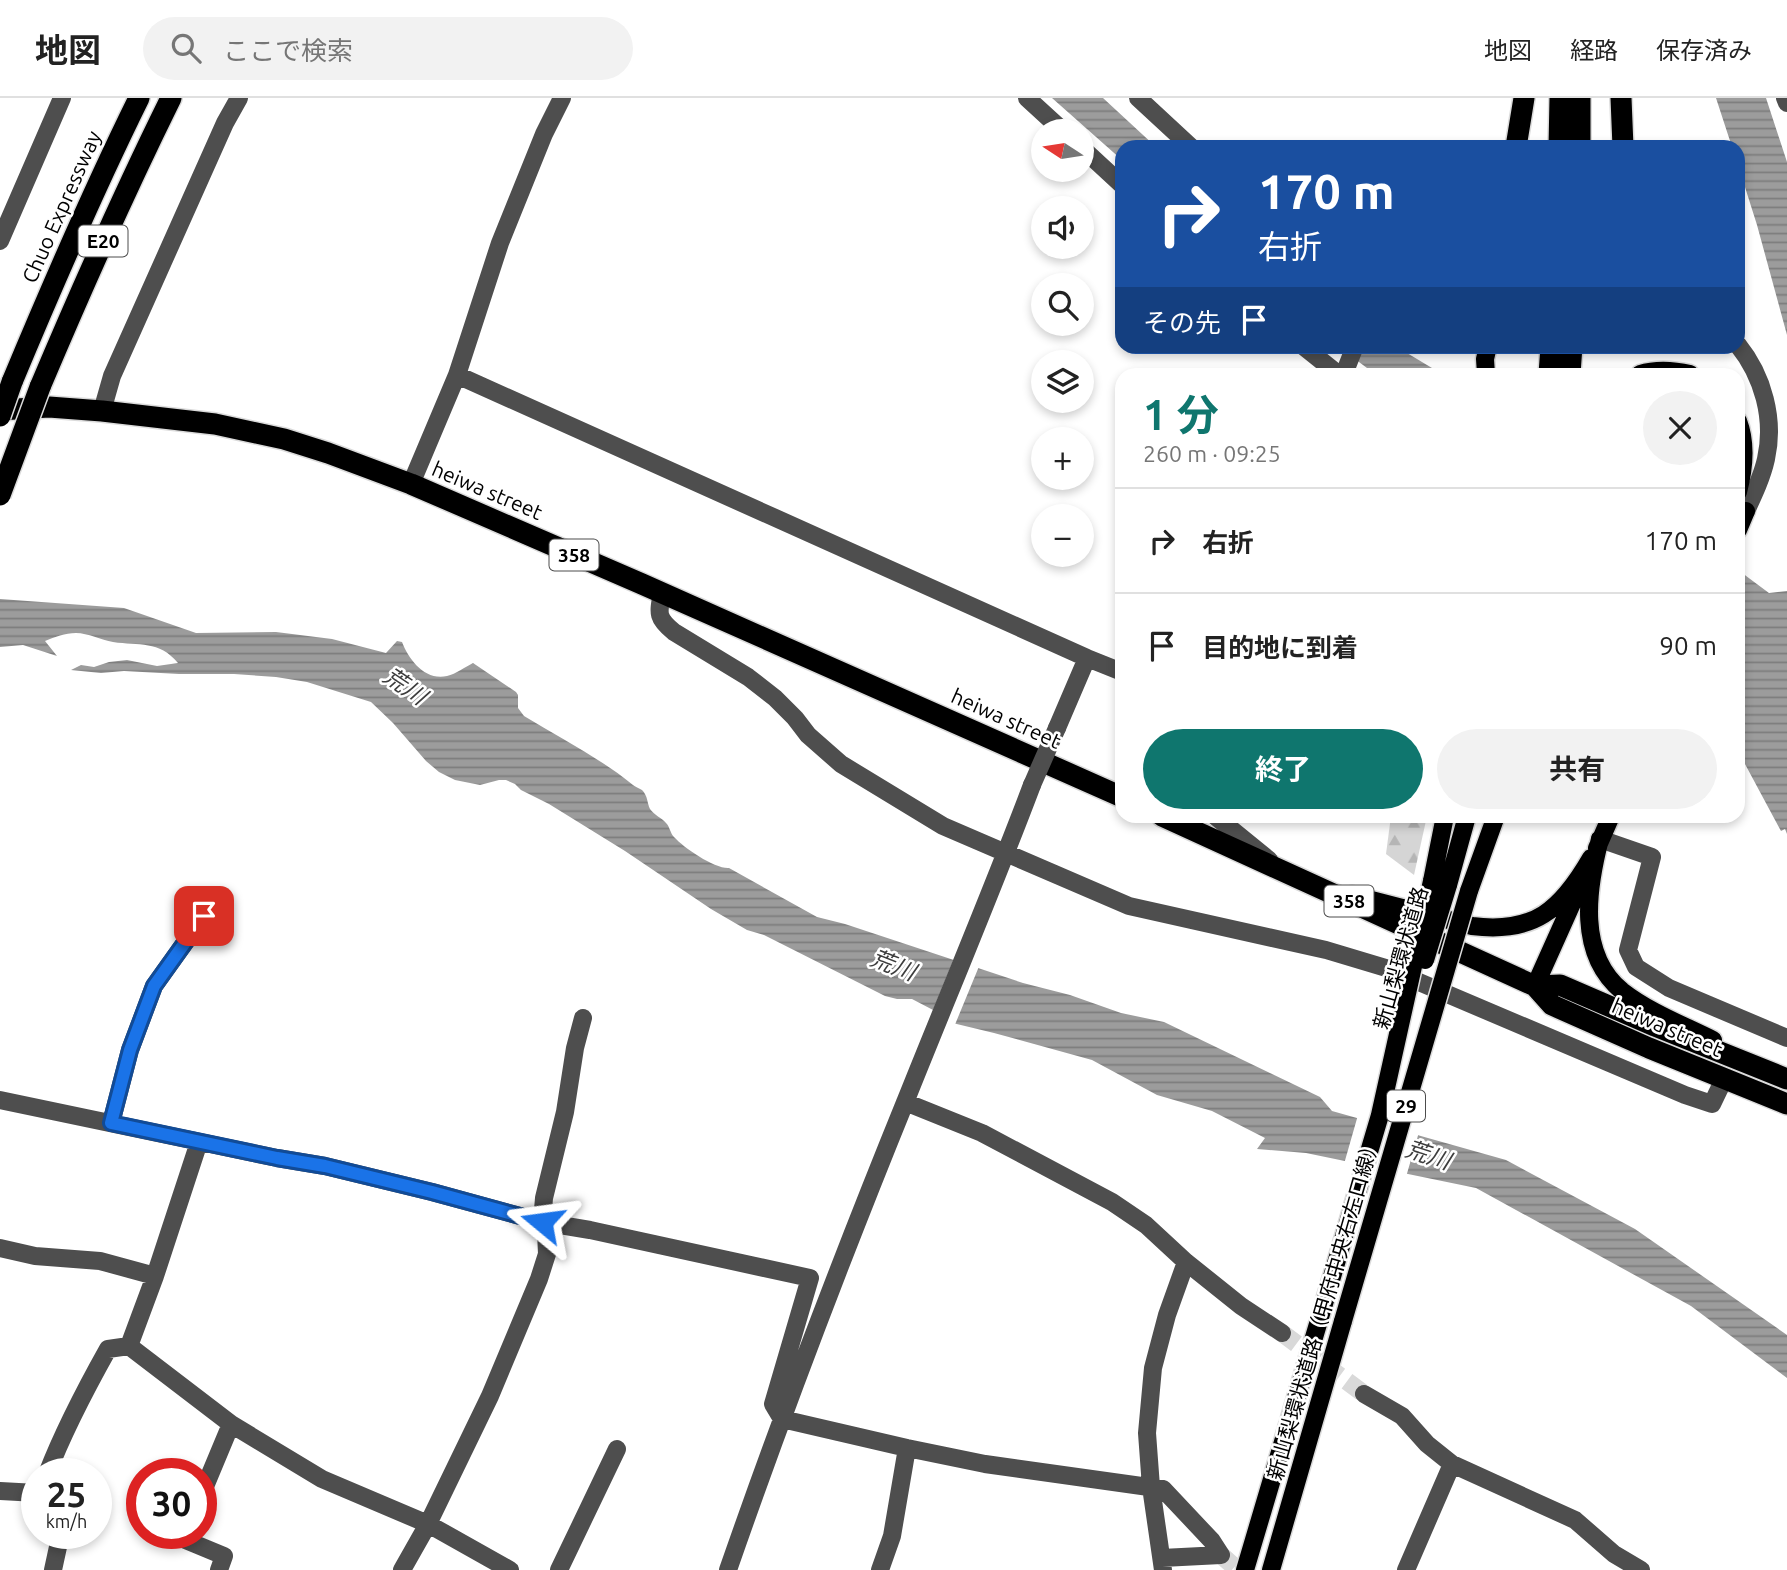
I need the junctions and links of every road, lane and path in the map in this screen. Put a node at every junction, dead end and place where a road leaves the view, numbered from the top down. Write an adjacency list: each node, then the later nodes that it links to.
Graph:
1 (62, 98): 22 (street)
2 (139, 98): 28 (highway, Chuo Expressway / E20, bridge)
3 (171, 98): 30 (highway, E20, bridge)
4 (239, 98): 27 (street)
5 (562, 98): 26 (street)
6 (1027, 98): 14 (street)
7 (1138, 98): 15 (street)
8 (1524, 98): 16 (highway)
9 (1560, 98): 17 (highway)
10 (1580, 98): 18 (highway)
11 (1621, 98): 19 (highway)
12 (1785, 98): 13 (street)
13 (1787, 103)
14 (1050, 119)
15 (1183, 140)
16 (1517, 140)
17 (1559, 140)
18 (1580, 140)
19 (1623, 140)
20 (1094, 159): 21 (street)
21 (1115, 179)
22 (0, 241)
23 (1315, 354): 25 (street)
24 (1745, 354): 31 (street)
25 (1337, 368)
26 (457, 374): 29 (street); 33 (street)
27 (102, 411): 28 (highway, heiwa street / 358); 29 (highway, heiwa street / 358)
28 (0, 413)
29 (411, 484): 32 (highway, heiwa street / 358)
30 (0, 495)
31 (1746, 511)
32 (662, 593): 35 (highway, heiwa street / 358); 44 (street)
33 (1087, 658): 34 (street); 44 (street, bridge)
34 (1115, 669)
35 (1115, 794)
36 (1177, 823): 45 (highway, heiwa street / 358)
37 (1223, 823): 45 (street)
38 (1444, 823): 46 (main road)
39 (1464, 823): 46 (main road, 新山梨環状道路)
40 (1487, 823): 48 (main road, 新山梨環状道路（甲府中央右左口線） / 29)
41 (1493, 823): 48 (main road, 29)
42 (1608, 823): 43 (main road)
43 (1600, 839): 47 (main road); 50 (main road); 52 (street); 53 (main road)
44 (1004, 860): 54 (street); 55 (street)
45 (1279, 869): 47 (highway, heiwa street / 358)
46 (1440, 883): 88 (main road, 新山梨環状道路（甲府中央右左口線） / 29, bridge)
47 (1318, 887): 50 (highway, heiwa street / 358)
48 (1469, 891): 89 (main road, 新山梨環状道路（甲府中央右左口線） / 29, bridge)
49 (204, 916): 58 (street)
50 (1535, 986): 53 (highway, heiwa street / 358); 54 (highway, heiwa street / 358)
51 (583, 1018): 60 (street)
52 (1787, 1038)
53 (1787, 1078)
54 (1724, 1079): 57 (highway, heiwa street / 358)
55 (907, 1096): 62 (street); 67 (street)
56 (0, 1100): 58 (street)
57 (1787, 1104)
58 (111, 1123): 59 (street)
59 (199, 1142): 60 (street); 63 (street)
60 (542, 1222): 67 (street); 77 (street)
61 (0, 1248): 63 (street)
62 (1186, 1262): 64 (street); 74 (street)
63 (155, 1276): 65 (street)
64 (1282, 1333)
65 (130, 1346): 68 (street); 71 (street)
66 (1364, 1394): 73 (street)
67 (782, 1419): 69 (street); 86 (street)
68 (232, 1424): 72 (street); 77 (street)
69 (907, 1448): 74 (street); 87 (street)
70 (617, 1449): 85 (street)
71 (53, 1458)
72 (217, 1459)
73 (1452, 1464): 90 (street); 91 (street)
74 (1151, 1487): 80 (street); 80 (street)
75 (0, 1491): 76 (street)
76 (21, 1492)
77 (428, 1524): 83 (street); 84 (street)
78 (58, 1549): 81 (street)
79 (207, 1549): 82 (street)
80 (1162, 1564)
81 (53, 1570)
82 (219, 1570)
83 (402, 1570)
84 (510, 1570)
85 (559, 1570)
86 (727, 1570)
87 (880, 1570)
88 (1245, 1570)
89 (1271, 1570)
90 (1406, 1570)
91 (1641, 1570)

